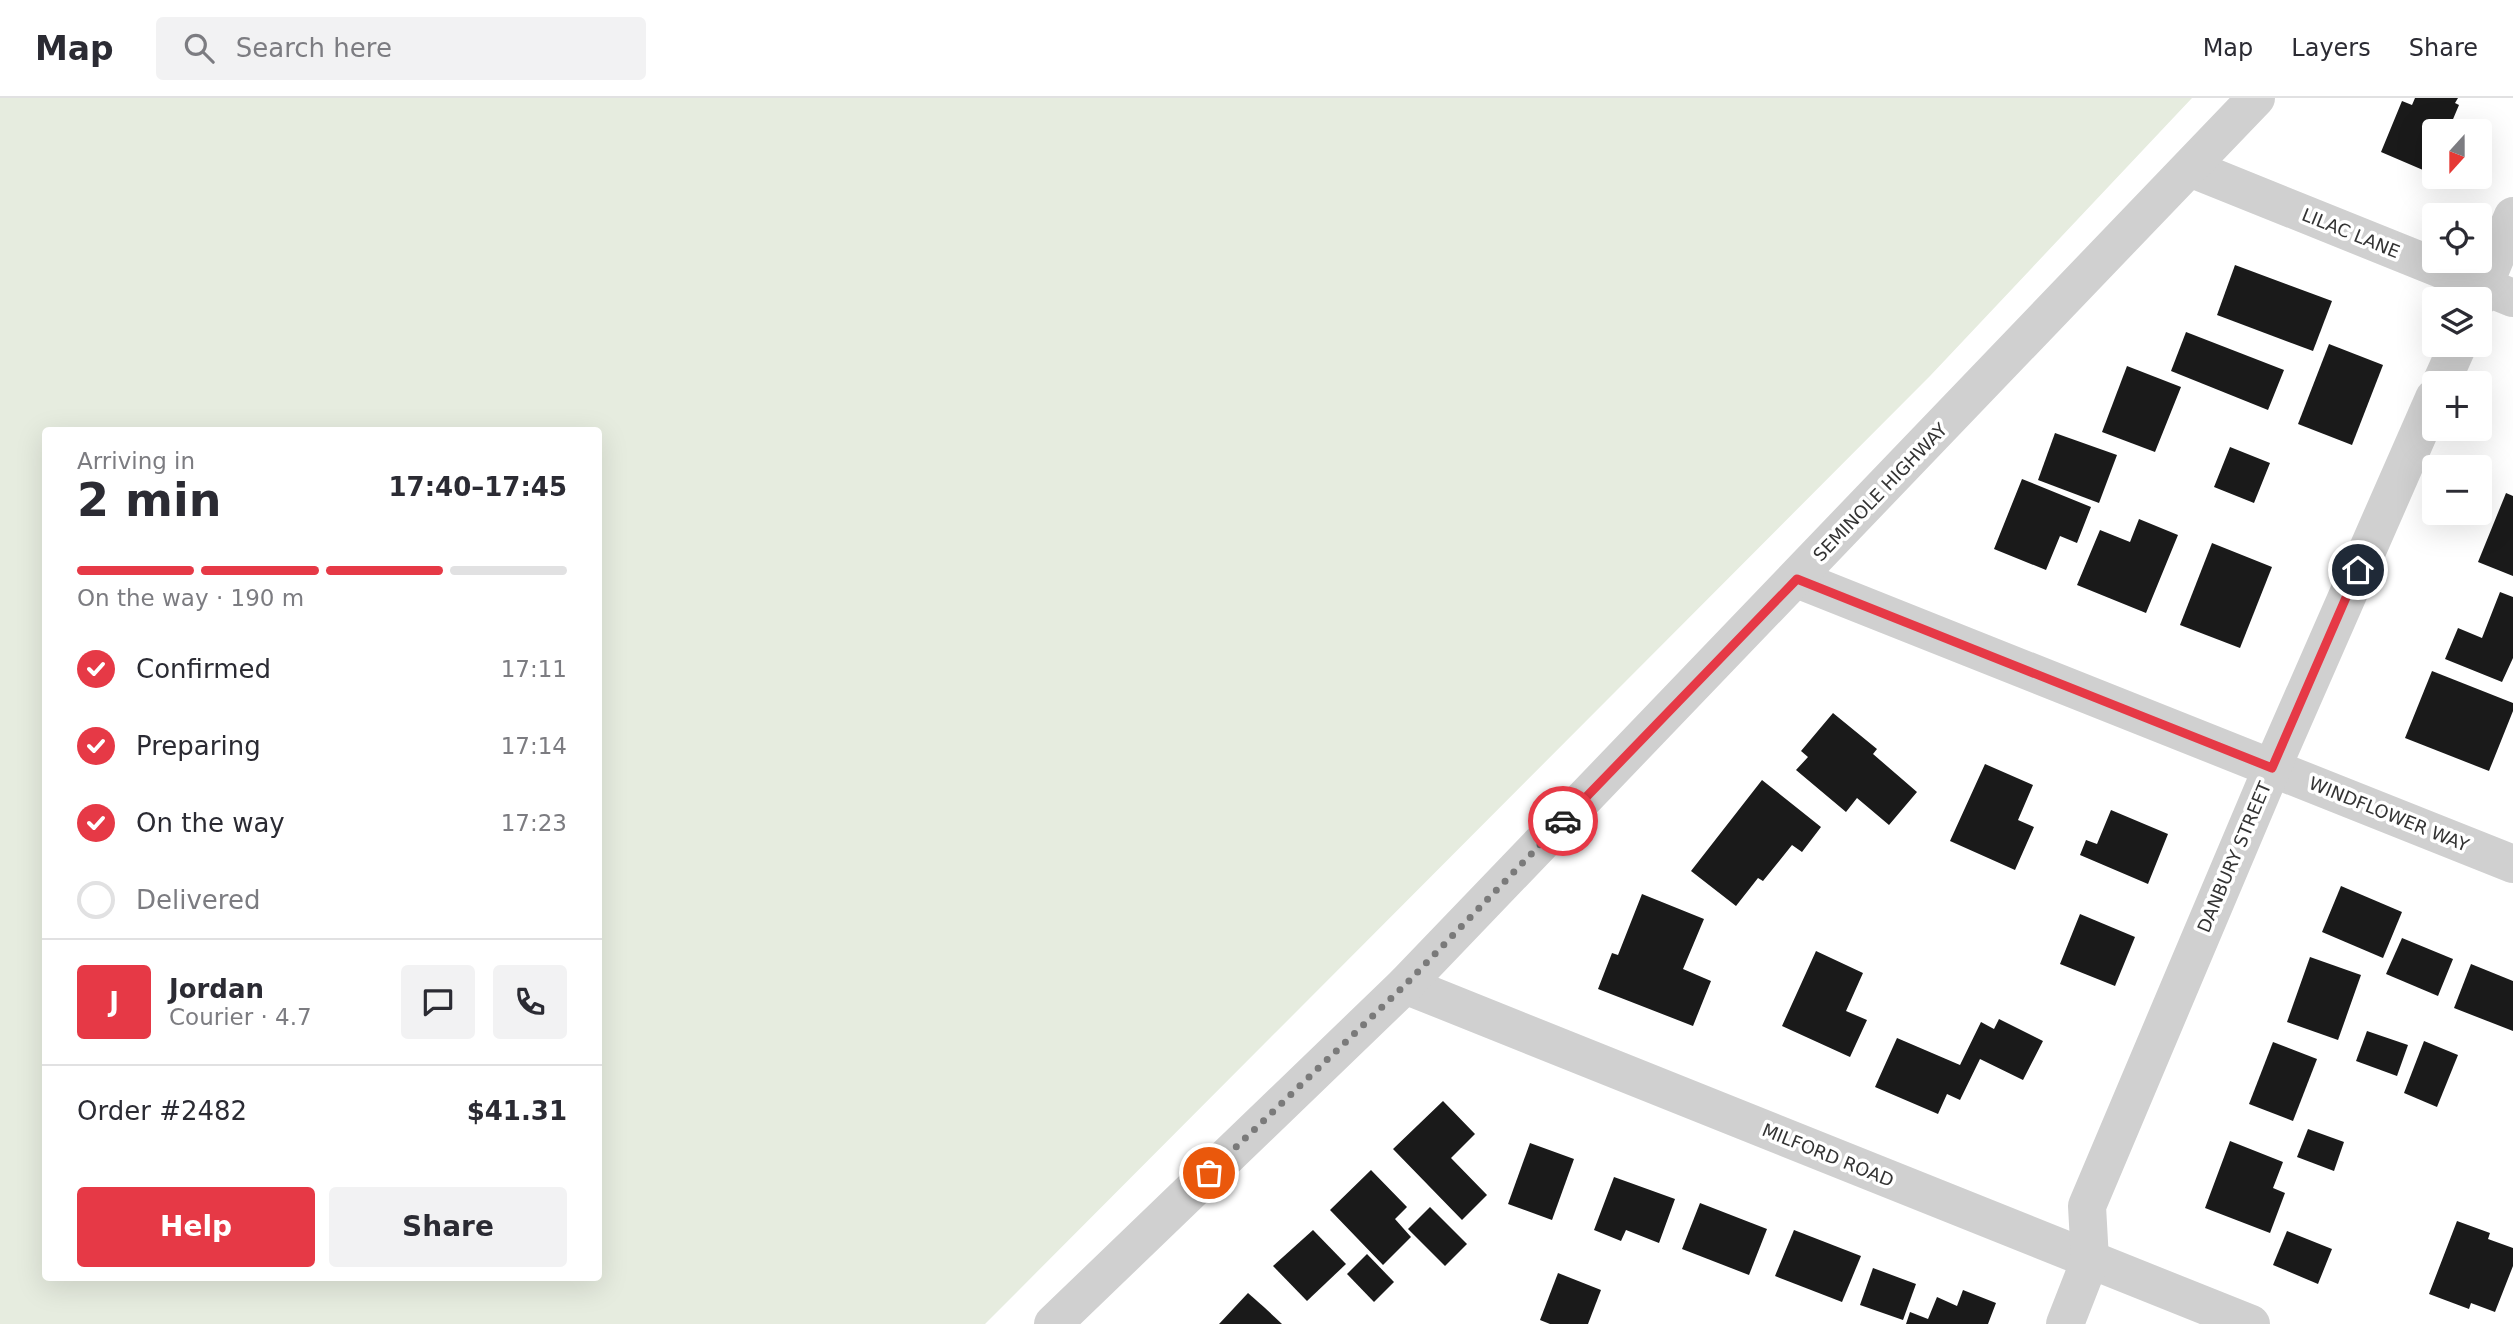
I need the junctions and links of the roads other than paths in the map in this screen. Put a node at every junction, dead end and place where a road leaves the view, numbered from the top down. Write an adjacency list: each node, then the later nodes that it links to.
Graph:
1 (2256, 98): 2 (street, SEMINOLE HIGHWAY)
2 (2190, 168): 4 (street, LILAC LANE); 7 (street, SEMINOLE HIGHWAY)
3 (2513, 216): 5 (street)
4 (2474, 287)
5 (2492, 290)
6 (2422, 425): 8 (street, DANBURY STREET)
7 (1797, 579): 8 (street, WINDFLOWER WAY); 10 (street, SEMINOLE HIGHWAY)
8 (2272, 768): 9 (street, WINDFLOWER WAY); 11 (street, DANBURY STREET)
9 (2513, 864)
10 (1405, 985): 11 (street, MILFORD ROAD); 12 (street, SEMINOLE HIGHWAY)
11 (2090, 1260): 13 (street, DANBURY STREET); 14 (street, MILFORD ROAD)
12 (1053, 1324)
13 (2065, 1324)
14 (2251, 1324)

